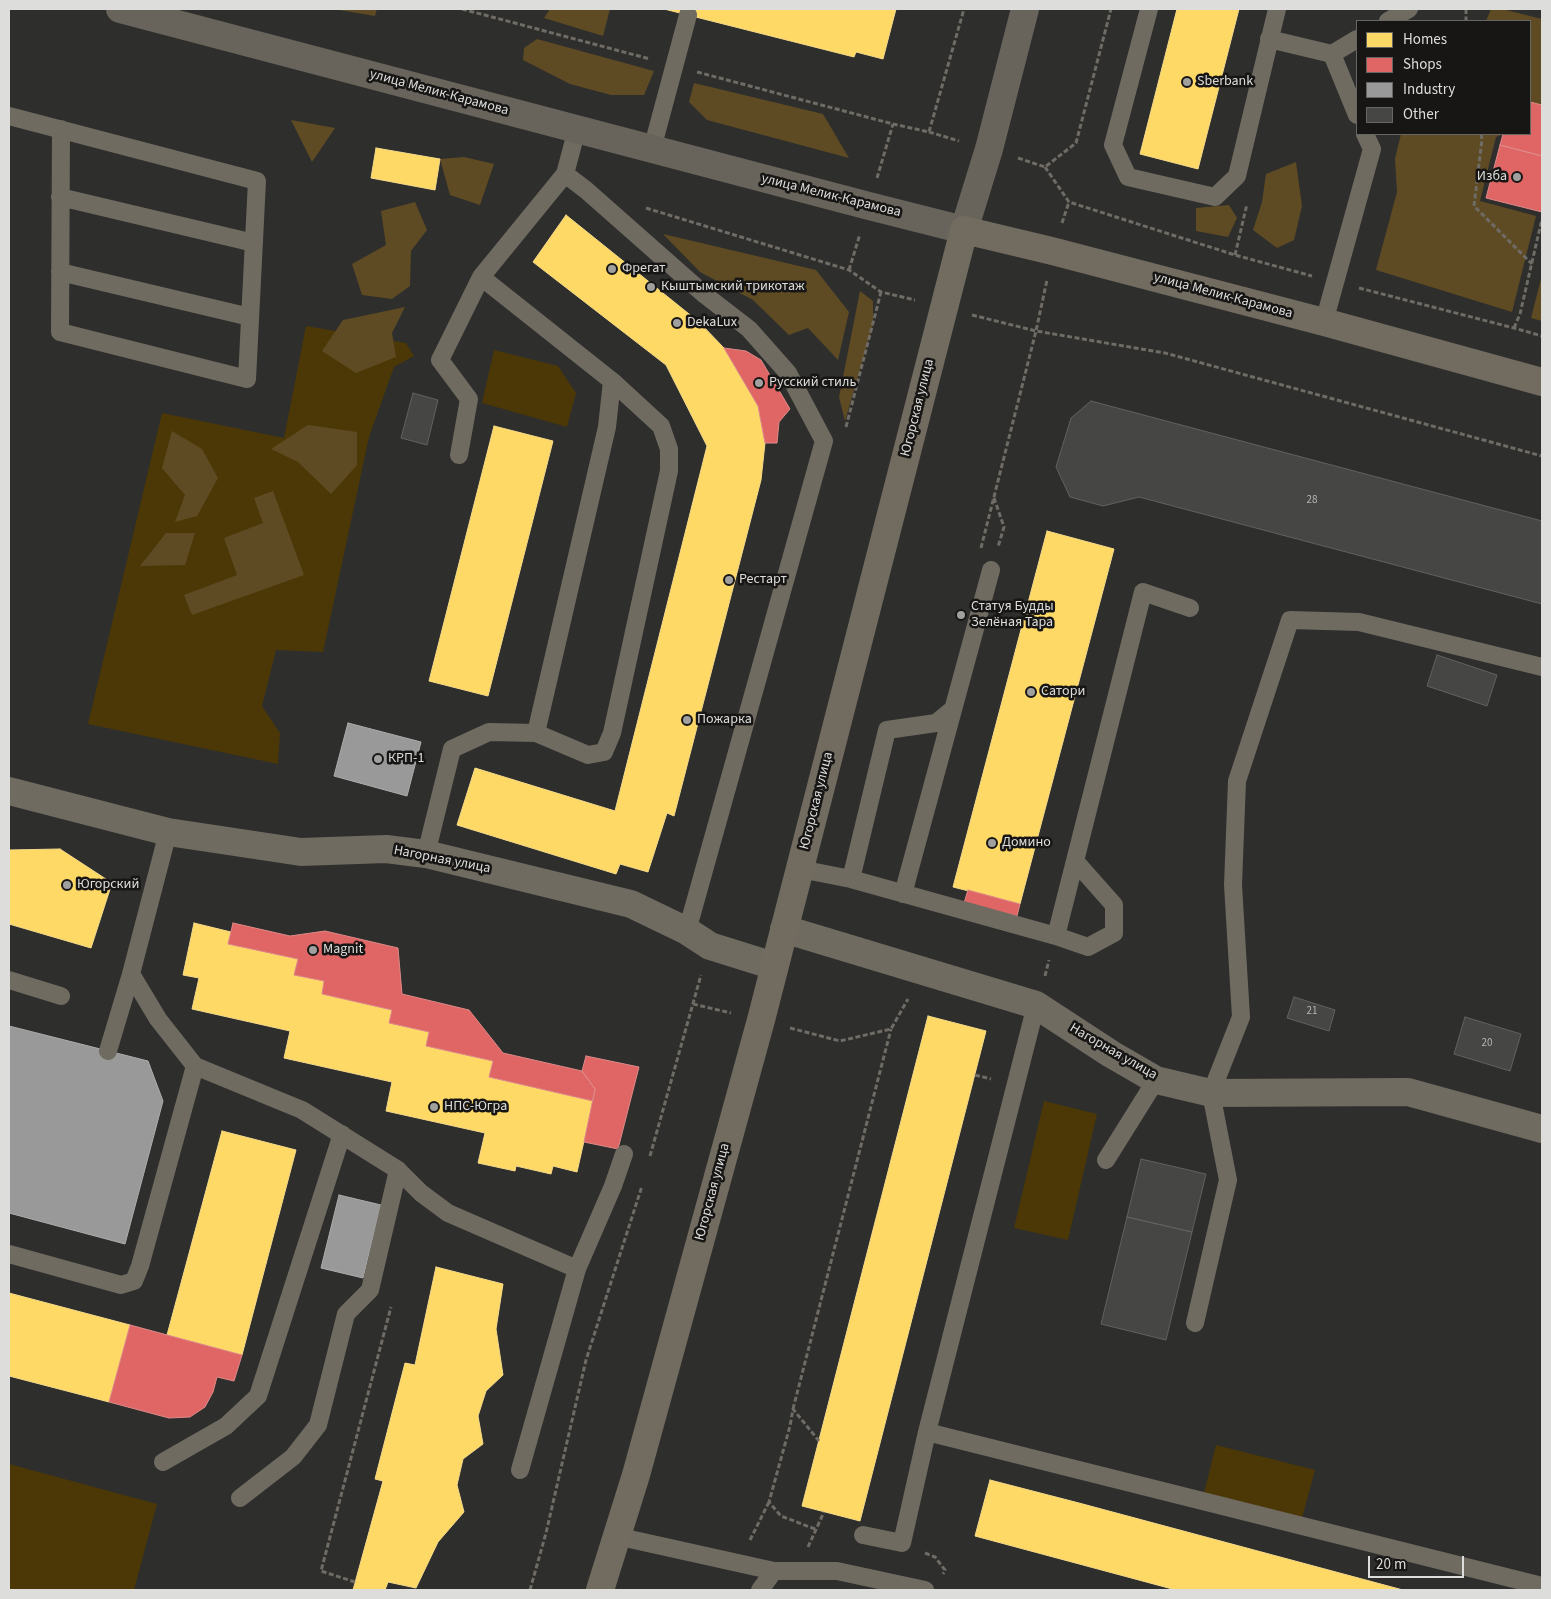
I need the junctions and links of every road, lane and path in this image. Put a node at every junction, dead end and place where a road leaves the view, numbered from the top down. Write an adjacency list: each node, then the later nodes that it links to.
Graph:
1 (120, 9): 18 (main road, улица Мелик-Карамова)
2 (462, 9): 14 (path)
3 (964, 9): 19 (path)
4 (1025, 9): 23 (main road, Югорская улица)
5 (1111, 9): 24 (path)
6 (1149, 9): 11 (lane)
7 (1277, 9): 11 (lane)
8 (1409, 9): 10 (lane)
9 (688, 15): 14 (lane)
10 (1390, 20)
11 (1269, 39): 13 (lane)
12 (1356, 40): 13 (lane)
13 (1332, 54): 15 (lane)
14 (674, 66): 19 (path); 22 (lane)
15 (1356, 112)
16 (9, 116): 17 (lane)
17 (61, 129): 26 (lane); 31 (lane)
18 (577, 129): 22 (main road, улица Мелик-Карамова); 25 (lane)
19 (929, 132): 23 (path)
20 (1365, 135): 36 (lane)
21 (1481, 135): 33 (path)
22 (652, 149): 30 (main road, улица Мелик-Карамова)
23 (989, 149): 24 (path); 30 (main road, Югорская улица)
24 (1045, 167): 27 (path)
25 (564, 174): 35 (lane); 62 (lane)
26 (60, 197): 31 (lane); 34 (lane)
27 (1068, 202): 32 (path); 36 (path)
28 (642, 207): 37 (path)
29 (1542, 219): 33 (path)
30 (964, 230): 32 (main road, улица Мелик-Карамова); 37 (main road, Югорская улица)
31 (254, 243): 38 (lane)
32 (1052, 251): 39 (main road, улица Мелик-Карамова); 41 (path)
33 (1532, 264): 40 (path)
34 (60, 272): 38 (lane); 38 (lane)
35 (480, 277): 43 (lane); 45 (lane)
36 (1335, 282): 39 (lane); 40 (path)
37 (944, 307): 41 (path); 58 (main road, Югорская улица)
38 (250, 317)
39 (1324, 322): 44 (main road, улица Мелик-Карамова)
40 (1514, 328): 42 (path)
41 (1036, 331): 46 (path); 47 (path)
42 (1542, 336)
43 (612, 382): 53 (lane); 53 (lane)
44 (1542, 382)
45 (459, 455)
46 (1542, 456)
47 (994, 498): 48 (path); 49 (path)
48 (980, 554)
49 (992, 570): 52 (lane)
50 (1190, 608): 57 (lane)
51 (1542, 666): 79 (lane)
52 (952, 710): 59 (lane); 60 (lane)
53 (536, 733): 56 (lane)
54 (9, 792): 55 (street, Нагорная улица)
55 (168, 832): 56 (street, Нагорная улица); 67 (lane)
56 (426, 854): 62 (street, Нагорная улица)
57 (1075, 860): 63 (lane); 63 (lane)
58 (800, 869): 59 (lane); 61 (main road, Югорская улица)
59 (852, 879): 60 (lane)
60 (903, 894): 63 (lane)
61 (784, 929): 65 (main road, Югорская улица); 66 (street, Нагорная улица)
62 (686, 931): 65 (street, Нагорная улица)
63 (1056, 936)
64 (1050, 955): 69 (path)
65 (774, 966): 72 (main road, Югорская улица)
66 (923, 972): 69 (street, Нагорная улица); 73 (path)
67 (132, 974): 74 (lane); 75 (lane)
68 (9, 980): 70 (lane)
69 (1040, 994): 78 (street, Нагорная улица); 90 (lane)
70 (61, 996)
71 (693, 1004): 72 (path)
72 (760, 1020): 73 (path); 97 (main road, Югорская улица)
73 (891, 1029): 89 (path)
74 (108, 1051)
75 (195, 1066): 81 (lane); 85 (lane)
76 (974, 1075): 77 (path)
77 (992, 1079)
78 (1156, 1080): 79 (street, Нагорная улица); 83 (lane)
79 (1211, 1093): 80 (street, Нагорная улица); 88 (lane)
80 (1542, 1129)
81 (342, 1134): 84 (lane); 92 (lane)
82 (624, 1154): 86 (lane)
83 (1106, 1160)
84 (398, 1170): 86 (lane); 94 (lane)
85 (9, 1254)
86 (577, 1269): 93 (lane)
87 (391, 1306): 101 (path)
88 (1195, 1323)
89 (793, 1409): 91 (path); 95 (path)
90 (927, 1432): 98 (lane); 102 (lane)
91 (819, 1441)
92 (163, 1462)
93 (520, 1470)
94 (240, 1498)
95 (824, 1512)
96 (863, 1535): 98 (lane)
97 (616, 1536): 99 (lane); 103 (main road, Югорская улица)
98 (902, 1543): 100 (path)
99 (774, 1571): 104 (lane); 105 (lane)
100 (942, 1577)
101 (355, 1582)
102 (1542, 1586)
103 (600, 1590)
104 (760, 1590)
105 (925, 1590)

